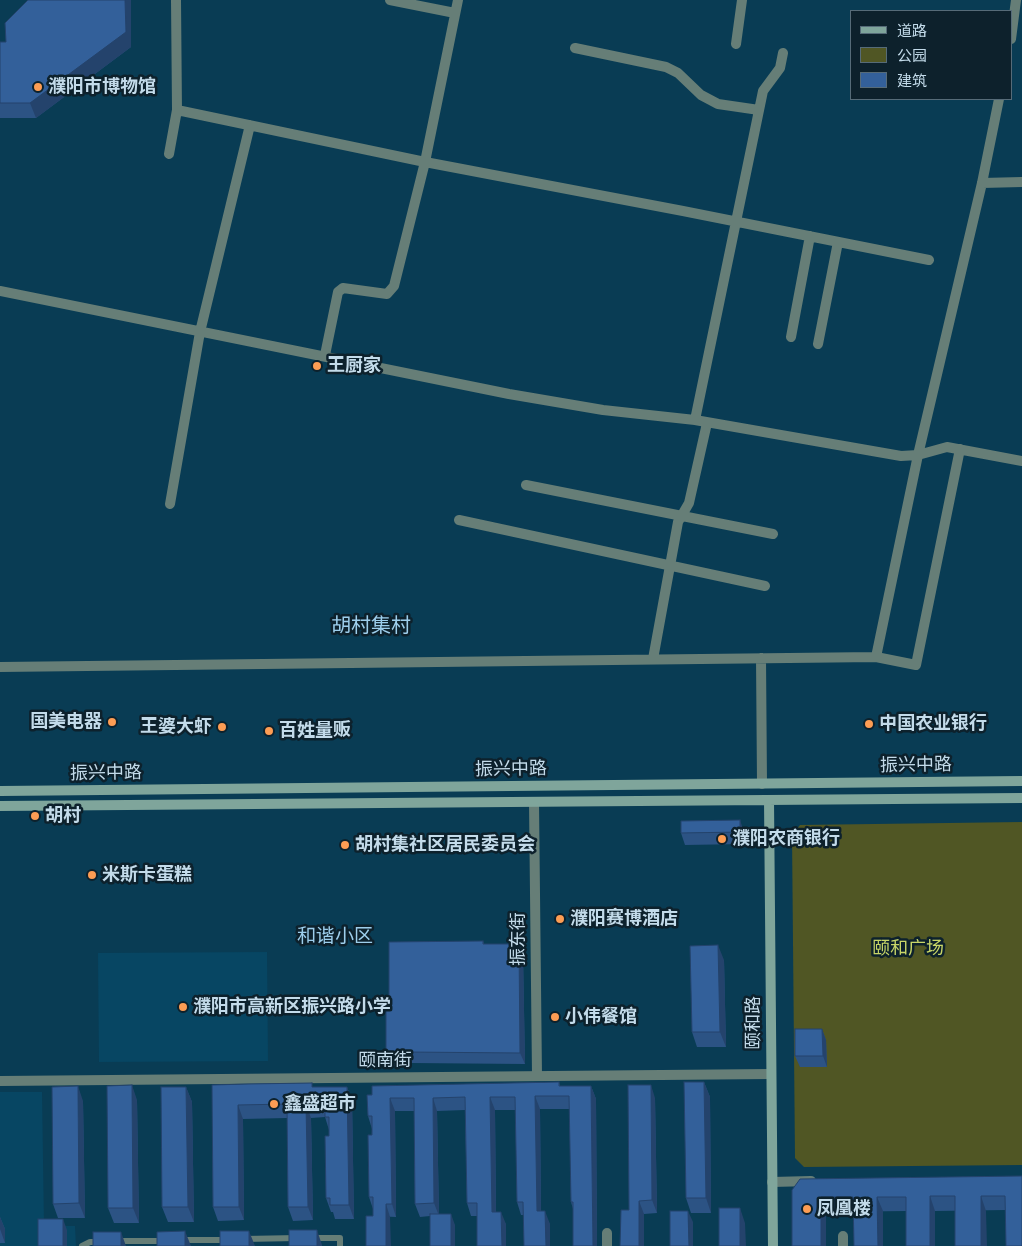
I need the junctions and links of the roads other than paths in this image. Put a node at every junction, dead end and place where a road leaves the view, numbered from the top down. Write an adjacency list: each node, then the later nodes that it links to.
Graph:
1 (176, 0): 13 (street)
2 (390, 0): 6 (street)
3 (458, 0): 6 (street)
4 (742, 0): 9 (street)
5 (1016, 0): 7 (street)
6 (455, 13): 17 (street)
7 (1018, 25): 8 (street)
8 (1012, 37)
9 (736, 44)
10 (574, 48): 14 (street)
11 (783, 53): 14 (street)
12 (999, 100): 18 (street)
13 (177, 110): 15 (street); 16 (street)
14 (759, 110): 20 (street)
15 (250, 125): 17 (street); 25 (street)
16 (169, 154)
17 (424, 162): 20 (street); 28 (street)
18 (982, 182): 19 (street); 32 (street)
19 (1022, 182)
20 (737, 222): 21 (street); 29 (street)
21 (810, 236): 22 (street); 26 (street)
22 (838, 242): 23 (street); 27 (street)
23 (929, 260)
24 (0, 291): 25 (street)
25 (200, 332): 28 (street); 35 (street)
26 (790, 337)
27 (818, 344)
28 (325, 355): 29 (street)
29 (695, 420): 30 (street)
30 (706, 423): 32 (street); 36 (street)
31 (960, 449): 32 (street); 33 (street); 41 (street)
32 (918, 455): 41 (street)
33 (1022, 461)
34 (526, 485): 36 (street)
35 (170, 504)
36 (681, 516): 38 (street); 39 (street)
37 (459, 520): 39 (street)
38 (773, 534)
39 (669, 565): 40 (street); 43 (street)
40 (765, 586)
41 (876, 657): 42 (street)
42 (761, 658): 43 (street); 46 (street)
43 (653, 659): 44 (street)
44 (0, 667)
45 (1022, 781): 46 (street, 振兴中路)
46 (762, 784): 47 (street, 振兴中路)
47 (0, 791)
48 (1022, 798): 49 (street, 振兴中路)
49 (769, 800): 50 (street, 振兴中路); 52 (street, 颐和路)
50 (534, 802): 51 (street, 振兴中路); 53 (street, 振东街)
51 (0, 806)
52 (771, 1074): 53 (street, 颐南街); 56 (street, 颐和路)
53 (537, 1076): 54 (street, 颐南街)
54 (0, 1081)
55 (822, 1181): 56 (street)
56 (772, 1182): 61 (street, 颐和路)
57 (607, 1233): 60 (street)
58 (82, 1246): 59 (lane)
59 (340, 1246)
60 (607, 1246)
61 (772, 1246)

